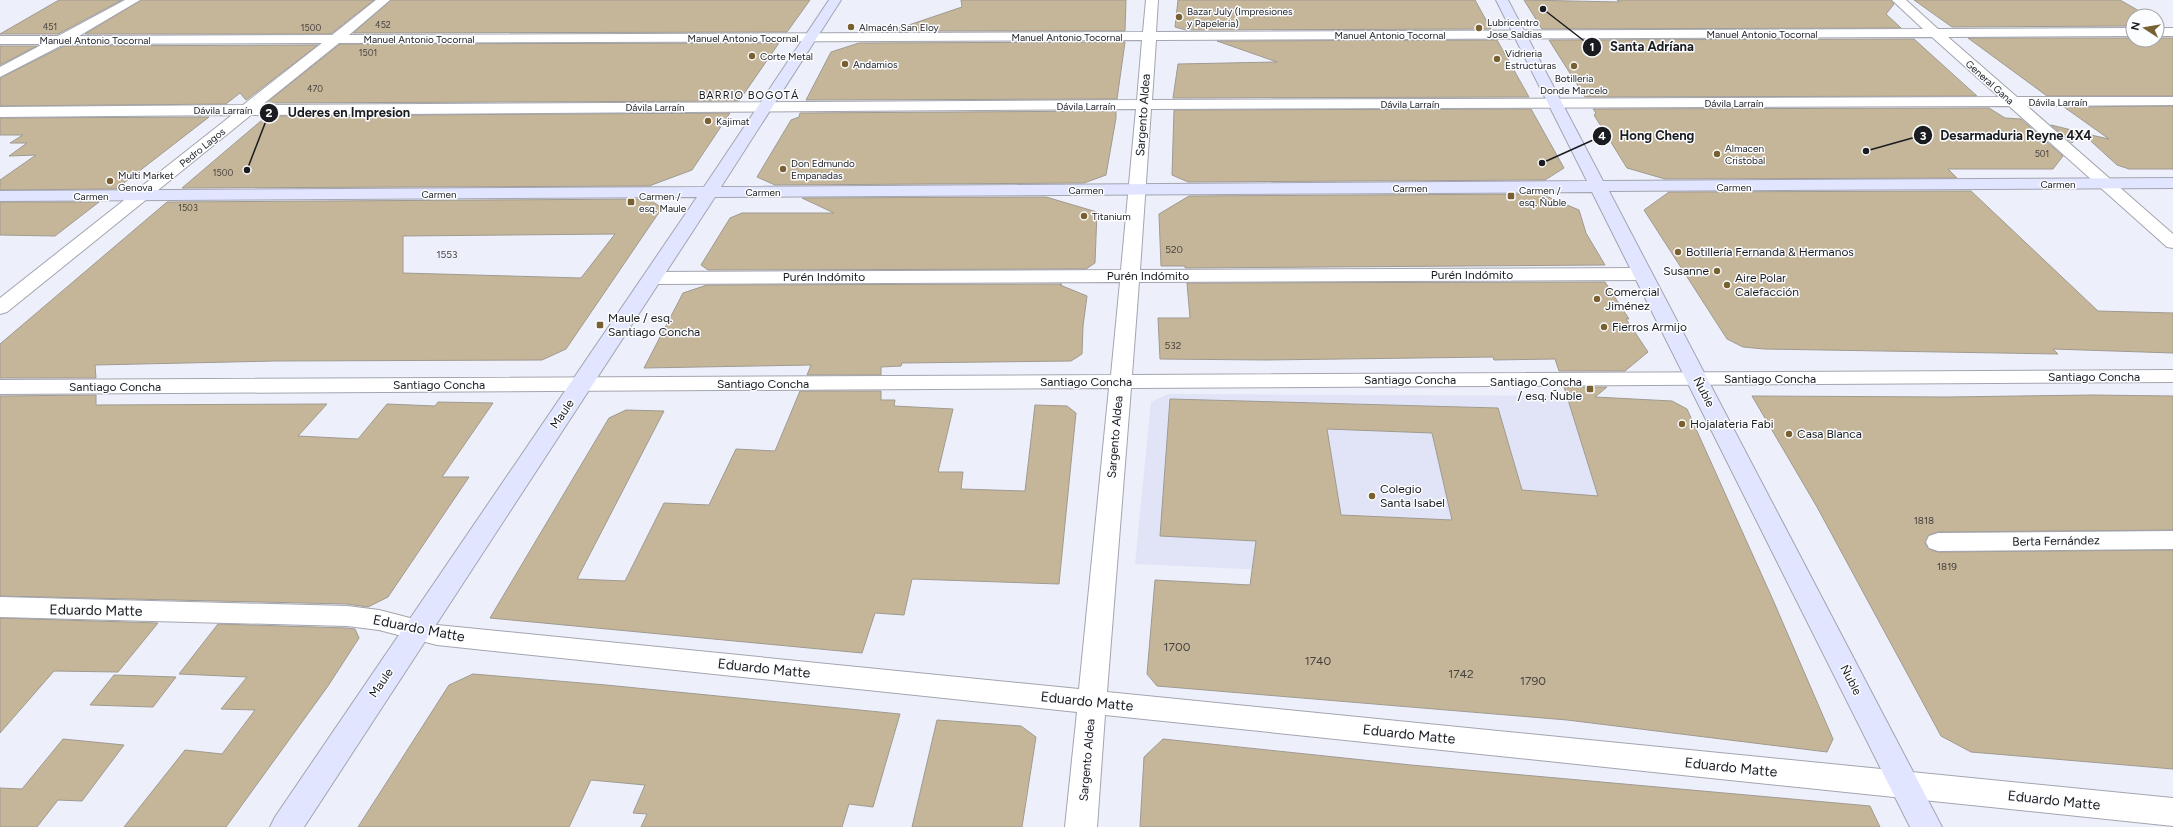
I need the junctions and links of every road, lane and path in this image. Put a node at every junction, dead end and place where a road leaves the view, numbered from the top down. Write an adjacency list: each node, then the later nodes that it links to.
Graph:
1 (134, 0): 14 (street)
2 (384, 0): 12 (street, Pedro Lagos)
3 (835, 0): 11 (main road, Maule)
4 (1152, 0): 10 (street, Sargento Aldea)
5 (1502, 0): 9 (main road, Ñuble)
6 (1898, 0): 8 (street, General Gana)
7 (2125, 32): 8 (street, Manuel Antonio Tocornal)
8 (1936, 33): 9 (street, Manuel Antonio Tocornal); 17 (street, General Gana)
9 (1520, 35): 10 (street, Manuel Antonio Tocornal); 18 (main road, Ñuble)
10 (1149, 36): 11 (street, Manuel Antonio Tocornal); 20 (street, Sargento Aldea)
11 (811, 37): 12 (street, Manuel Antonio Tocornal); 19 (main road, Maule)
12 (336, 39): 14 (street, Manuel Antonio Tocornal); 21 (street, Pedro Lagos)
13 (0, 40): 14 (street, Manuel Antonio Tocornal)
14 (60, 40): 15 (street)
15 (0, 73)
16 (2173, 101): 17 (street, Dávila Larraín)
17 (2013, 102): 18 (street, Dávila Larraín); 24 (street, General Gana)
18 (1556, 104): 20 (street, Dávila Larraín); 25 (main road, Ñuble)
19 (766, 106): 20 (street, Dávila Larraín); 21 (street, Dávila Larraín); 27 (main road, Maule)
20 (1144, 106): 26 (street, Sargento Aldea)
21 (248, 110): 22 (street, Dávila Larraín); 29 (street, Pedro Lagos)
22 (0, 112)
23 (2173, 183): 24 (main road, Carmen)
24 (2106, 184): 25 (main road, Carmen); 30 (street, General Gana)
25 (1599, 188): 26 (main road, Carmen); 31 (main road, Ñuble)
26 (1137, 189): 27 (main road, Carmen); 32 (street, Sargento Aldea)
27 (710, 192): 29 (main road, Carmen); 33 (main road, Maule)
28 (0, 196): 29 (main road, Carmen)
29 (141, 196): 34 (street, Pedro Lagos)
30 (2173, 243)
31 (1643, 274): 32 (street, Purén Indómito); 36 (main road, Ñuble)
32 (1129, 276): 33 (street, Purén Indómito); 37 (street, Sargento Aldea)
33 (653, 278): 38 (main road, Maule)
34 (0, 308)
35 (2173, 376): 36 (street, Santiago Concha)
36 (1697, 379): 37 (street, Santiago Concha); 45 (main road, Ñuble)
37 (1120, 382): 38 (street, Santiago Concha); 44 (street, Sargento Aldea)
38 (582, 385): 39 (street, Santiago Concha); 43 (main road, Maule)
39 (0, 387)
40 (2173, 540): 41 (street, Berta Fernández)
41 (1938, 542)
42 (0, 607): 43 (street, Eduardo Matte)
43 (417, 630): 44 (street, Eduardo Matte); 47 (main road, Maule)
44 (1092, 701): 45 (street, Eduardo Matte); 48 (street, Sargento Aldea)
45 (1905, 785): 46 (street, Eduardo Matte); 49 (main road, Ñuble)
46 (2173, 812)
47 (286, 827)
48 (1081, 827)
49 (1926, 827)

